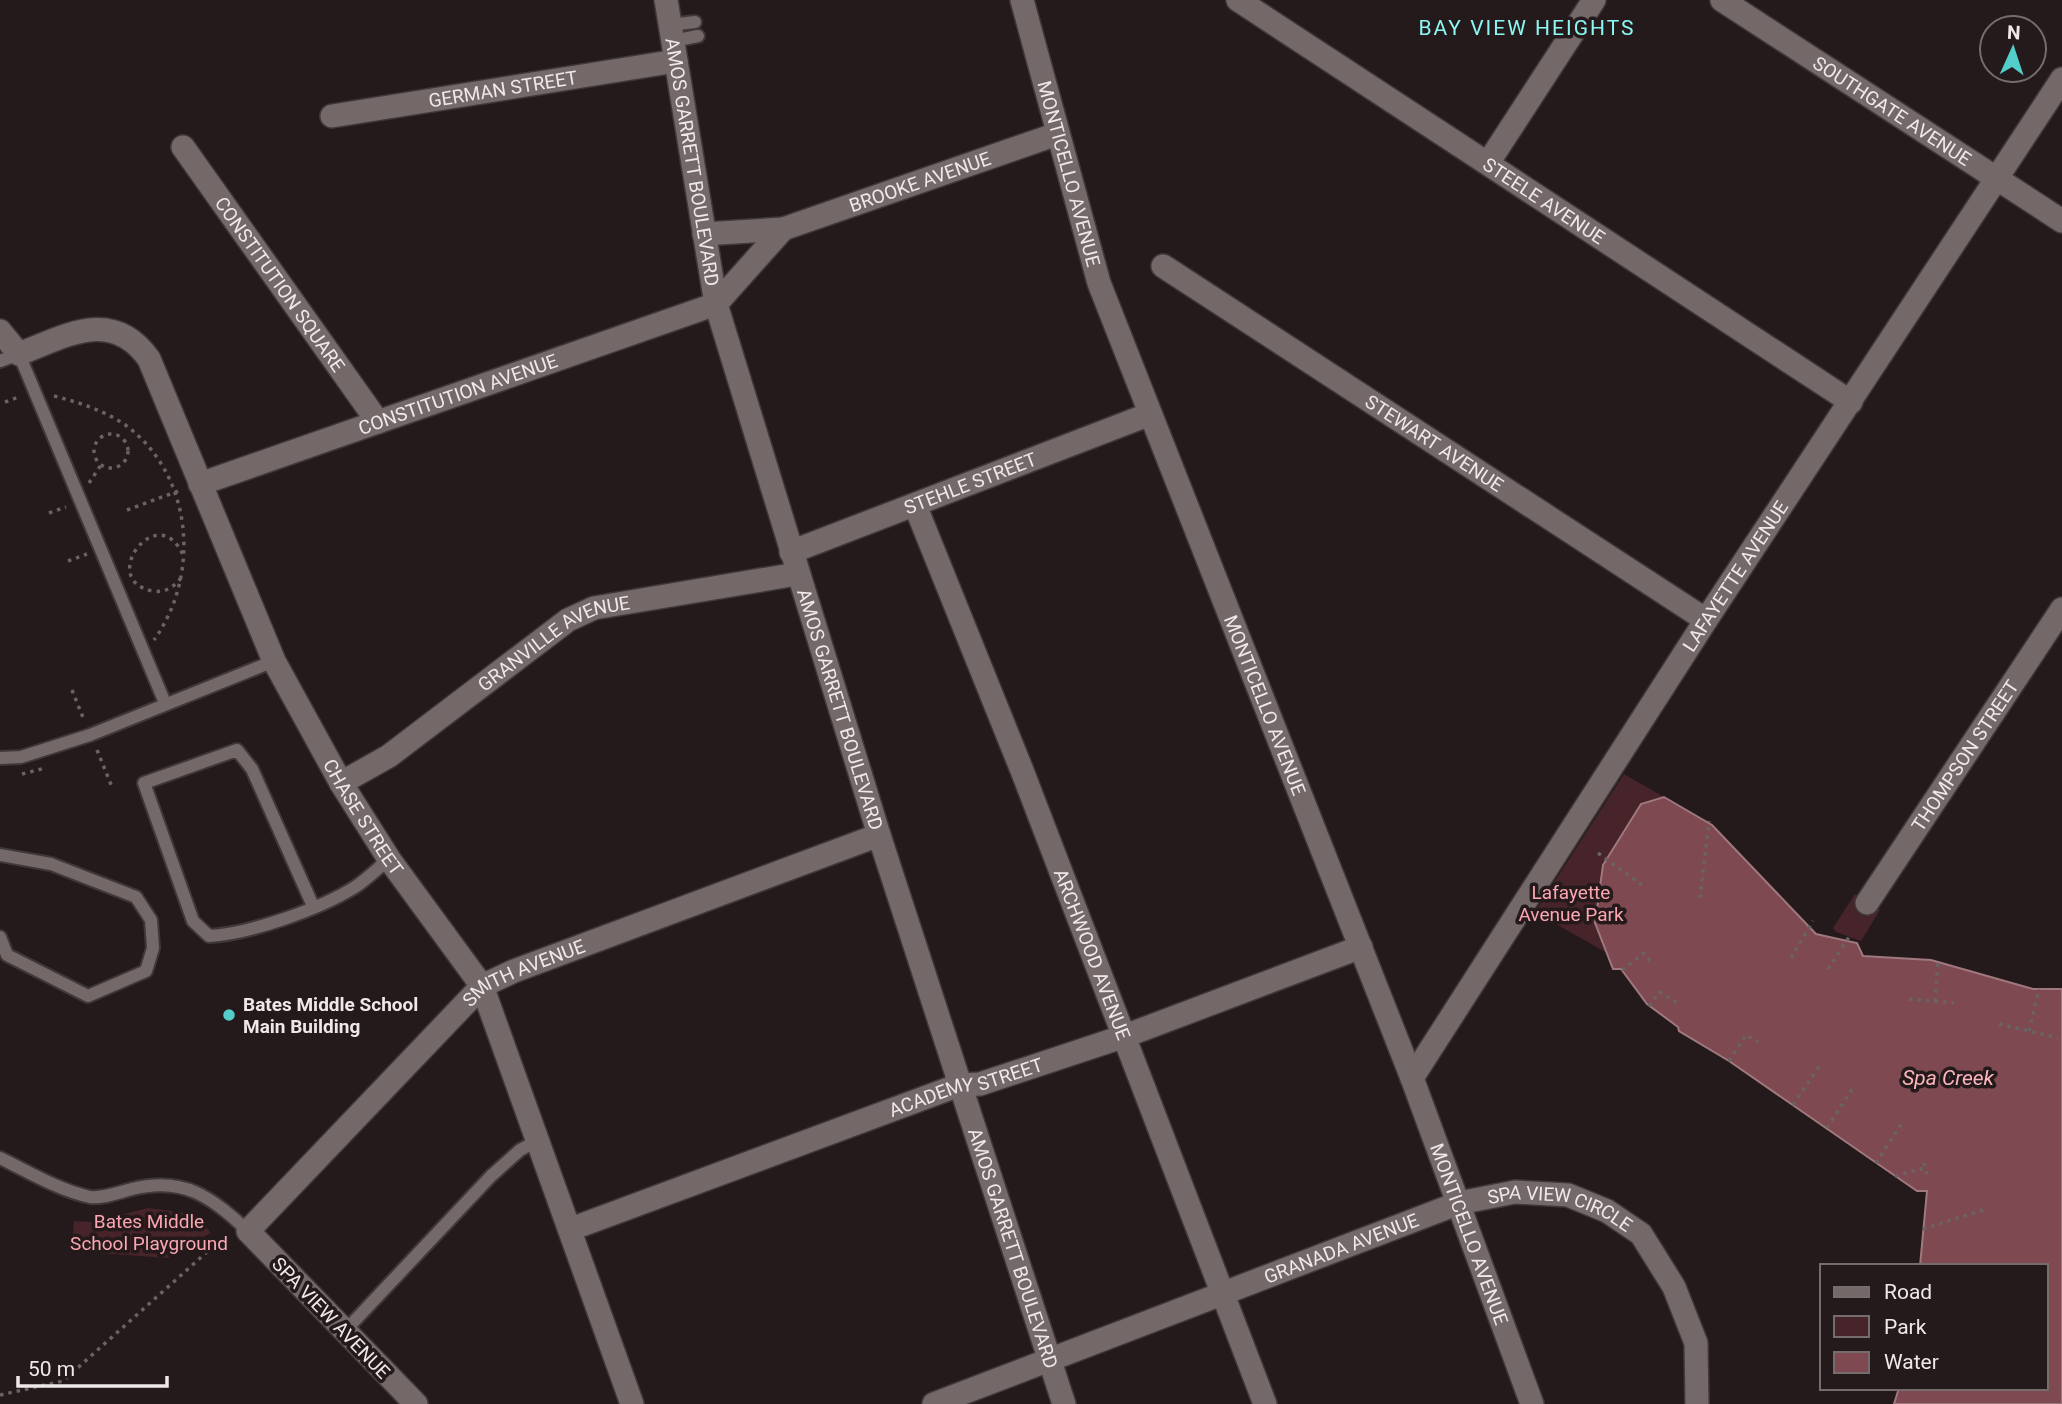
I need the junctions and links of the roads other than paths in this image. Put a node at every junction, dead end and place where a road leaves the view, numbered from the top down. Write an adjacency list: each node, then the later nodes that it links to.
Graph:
1 (666, 0): 8 (street, AMOS GARRETT BOULEVARD)
2 (1021, 0): 11 (street, MONTICELLO AVENUE)
3 (1238, 0): 13 (street, STEELE AVENUE)
4 (1594, 0): 13 (street)
5 (1721, 0): 14 (street, SOUTHGATE AVENUE)
6 (695, 22): 8 (lane)
7 (698, 36): 8 (lane)
8 (673, 42): 10 (street, GERMAN STREET); 17 (street, AMOS GARRETT BOULEVARD)
9 (2062, 79): 14 (street, LAFAYETTE AVENUE)
10 (332, 116)
11 (1057, 134): 16 (street, BROOKE AVENUE); 23 (street, MONTICELLO AVENUE)
12 (183, 147): 24 (street, CONSTITUTION SQUARE)
13 (1488, 163): 22 (street, STEELE AVENUE)
14 (1997, 178): 15 (street, SOUTHGATE AVENUE); 22 (street, LAFAYETTE AVENUE)
15 (2062, 221)
16 (783, 229): 17 (street, BROOKE AVENUE); 19 (street, BROOKE AVENUE)
17 (704, 234): 19 (street, AMOS GARRETT BOULEVARD)
18 (1163, 266): 29 (street, STEWART AVENUE)
19 (716, 304): 24 (street, CONSTITUTION AVENUE); 27 (street, AMOS GARRETT BOULEVARD)
20 (0, 331): 21 (street)
21 (9, 357): 25 (street, CHASE STREET); 31 (lane)
22 (1851, 402): 29 (street, LAFAYETTE AVENUE)
23 (1150, 414): 26 (street, STEHLE STREET); 40 (street, MONTICELLO AVENUE)
24 (378, 422): 25 (street, CONSTITUTION AVENUE)
25 (193, 486): 30 (street, CHASE STREET)
26 (915, 505): 27 (street, STEHLE STREET); 42 (street, ARCHWOOD AVENUE)
27 (794, 563): 33 (street, GRANVILLE AVENUE); 34 (street, AMOS GARRETT BOULEVARD)
28 (2062, 609): 37 (street, THOMPSON STREET)
29 (1706, 620): 43 (street, LAFAYETTE AVENUE)
30 (274, 661): 31 (lane); 33 (street, CHASE STREET)
31 (165, 703): 32 (lane)
32 (0, 758)
33 (341, 783): 36 (street, CHASE STREET)
34 (879, 835): 41 (street, SMITH AVENUE); 44 (street, AMOS GARRETT BOULEVARD)
35 (0, 855): 39 (lane)
36 (389, 859): 38 (lane); 41 (street, CHASE STREET)
37 (1867, 903)
38 (313, 906): 38 (lane)
39 (0, 937)
40 (1361, 947): 42 (street, ACADEMY STREET); 43 (street, MONTICELLO AVENUE)
41 (482, 986): 45 (street, CHASE STREET); 49 (street, SMITH AVENUE)
42 (1125, 1036): 44 (street, ACADEMY STREET); 50 (street, ARCHWOOD AVENUE)
43 (1412, 1078): 47 (street, MONTICELLO AVENUE)
44 (960, 1085): 48 (street, ACADEMY STREET); 52 (street, AMOS GARRETT BOULEVARD)
45 (537, 1141): 48 (street, CHASE STREET); 51 (lane)
46 (0, 1158): 49 (lane)
47 (1459, 1203): 50 (street, GRANADA AVENUE); 58 (street, MONTICELLO AVENUE); 59 (street, SPA VIEW CIRCLE)
48 (571, 1229): 54 (street, CHASE STREET)
49 (248, 1231): 51 (street, SPA VIEW AVENUE)
50 (1224, 1293): 52 (street, GRANADA AVENUE); 57 (street, ARCHWOOD AVENUE)
51 (344, 1332): 53 (street, SPA VIEW AVENUE)
52 (1050, 1360): 55 (street); 56 (street, AMOS GARRETT BOULEVARD)
53 (416, 1404)
54 (632, 1404)
55 (934, 1404)
56 (1064, 1404)
57 (1265, 1404)
58 (1532, 1404)
59 (1697, 1404)

